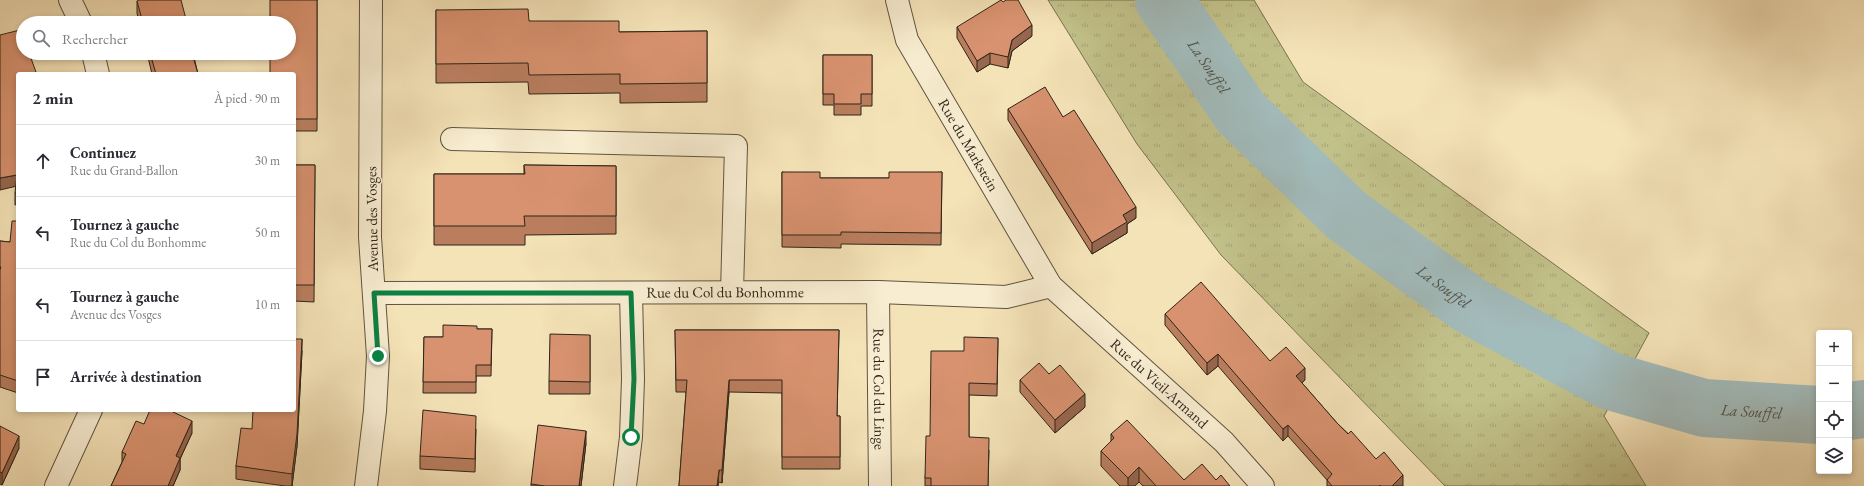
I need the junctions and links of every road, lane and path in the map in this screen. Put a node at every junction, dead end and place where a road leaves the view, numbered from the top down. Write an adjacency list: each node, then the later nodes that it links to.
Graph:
1 (70, 0): 4 (street)
2 (371, 0): 11 (street, Avenue des Vosges)
3 (897, 0): 8 (street, Rue du Markstein)
4 (78, 16)
5 (95, 60): 6 (street)
6 (98, 72)
7 (452, 140): 9 (street)
8 (1051, 286): 10 (street, Rue du Col du Bonhomme); 18 (street, Rue du Vieil-Armand)
9 (732, 292): 10 (street, Rue du Col du Bonhomme); 12 (street, Rue du Col du Bonhomme)
10 (878, 292): 17 (street, Rue du Col du Linge)
11 (374, 293): 12 (street, Rue du Col du Bonhomme); 15 (street, Avenue des Vosges)
12 (631, 293): 16 (street)
13 (90, 412): 14 (street)
14 (56, 486)
15 (366, 486)
16 (625, 486)
17 (880, 486)
18 (1263, 486)

